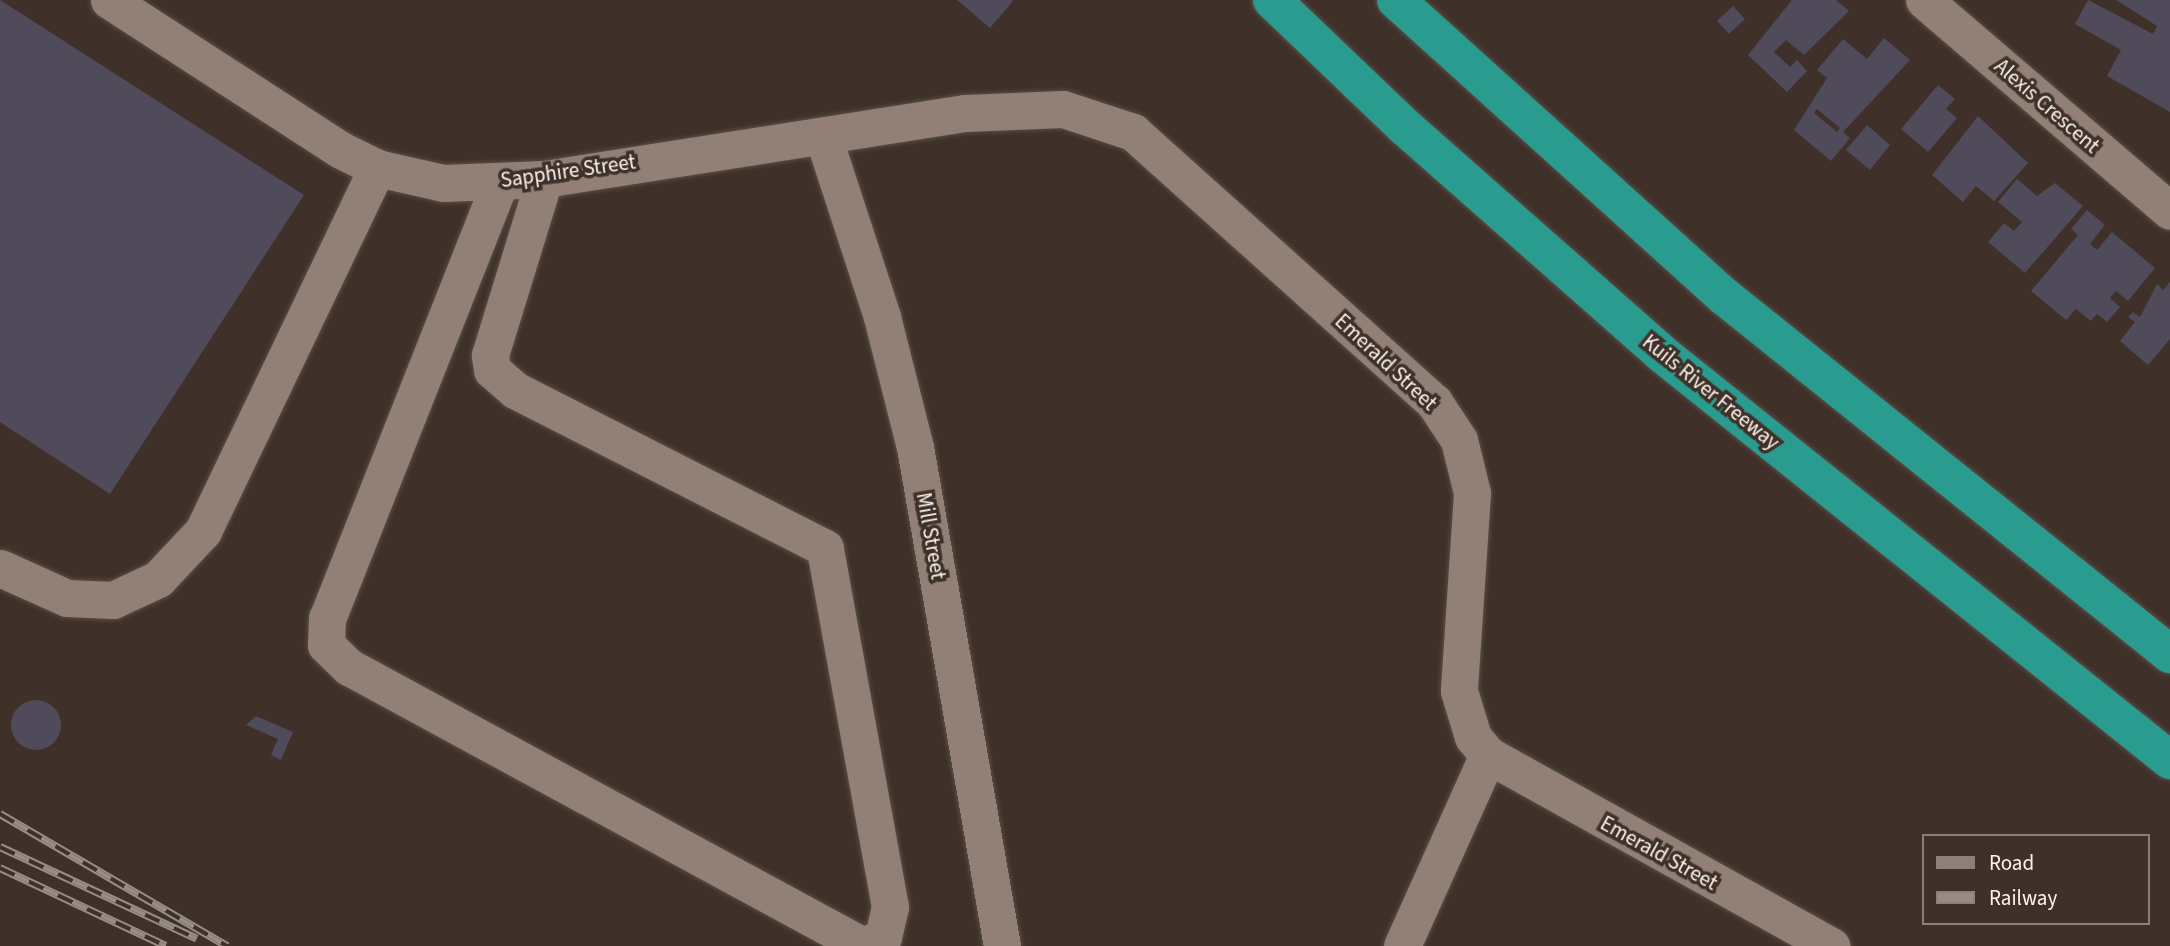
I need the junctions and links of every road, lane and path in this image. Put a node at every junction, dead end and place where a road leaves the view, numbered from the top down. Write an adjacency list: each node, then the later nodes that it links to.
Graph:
1 (109, 0): 6 (street, Sapphire Street)
2 (1272, 0): 13 (highway, Kuils River Freeway)
3 (1396, 0): 11 (highway)
4 (1924, 0): 9 (street, Alexis Crescent)
5 (823, 136): 7 (street, Sapphire Street); 12 (street, Emerald Street); 14 (street, Mill Street)
6 (377, 168): 8 (street, Sapphire Street); 10 (street)
7 (544, 179): 8 (street, Sapphire Street); 8 (street)
8 (500, 182)
9 (2170, 211)
10 (0, 568)
11 (2170, 654)
12 (1488, 755): 15 (street); 16 (street, Emerald Street)
13 (2170, 760)
14 (1002, 946)
15 (1402, 946)
16 (1831, 946)

